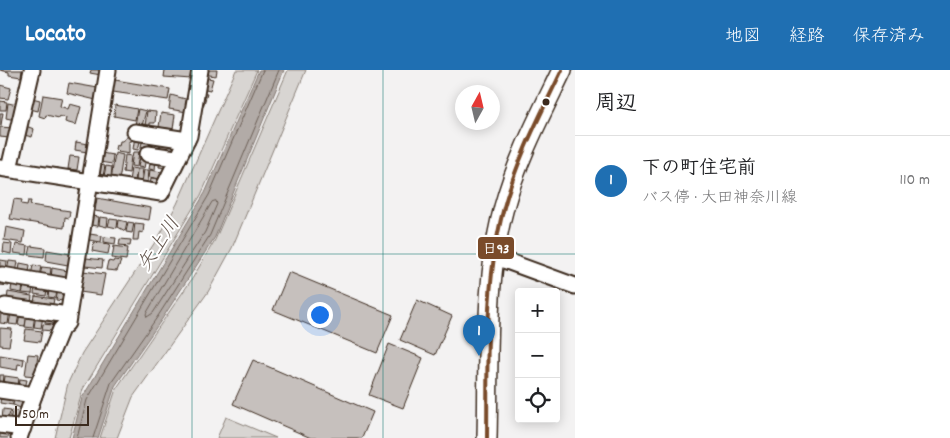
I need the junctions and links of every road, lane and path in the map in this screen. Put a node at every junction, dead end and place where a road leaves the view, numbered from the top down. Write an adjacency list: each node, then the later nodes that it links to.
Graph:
1 (32, 70): 9 (street)
2 (108, 70): 10 (street)
3 (200, 70): 6 (street)
4 (562, 70): 11 (main road)
5 (135, 132): 6 (street)
6 (187, 140): 8 (street)
7 (148, 154): 8 (street)
8 (176, 158): 10 (street)
9 (4, 168): 10 (street)
10 (89, 182): 14 (street)
11 (493, 256): 13 (street); 21 (main road)
12 (2, 275): 14 (street)
13 (575, 286)
14 (72, 287): 16 (street)
15 (5, 306): 16 (street)
16 (68, 315): 18 (street)
17 (0, 390): 18 (street)
18 (34, 395): 20 (street)
19 (0, 425): 20 (street)
20 (21, 433)
21 (487, 438)

